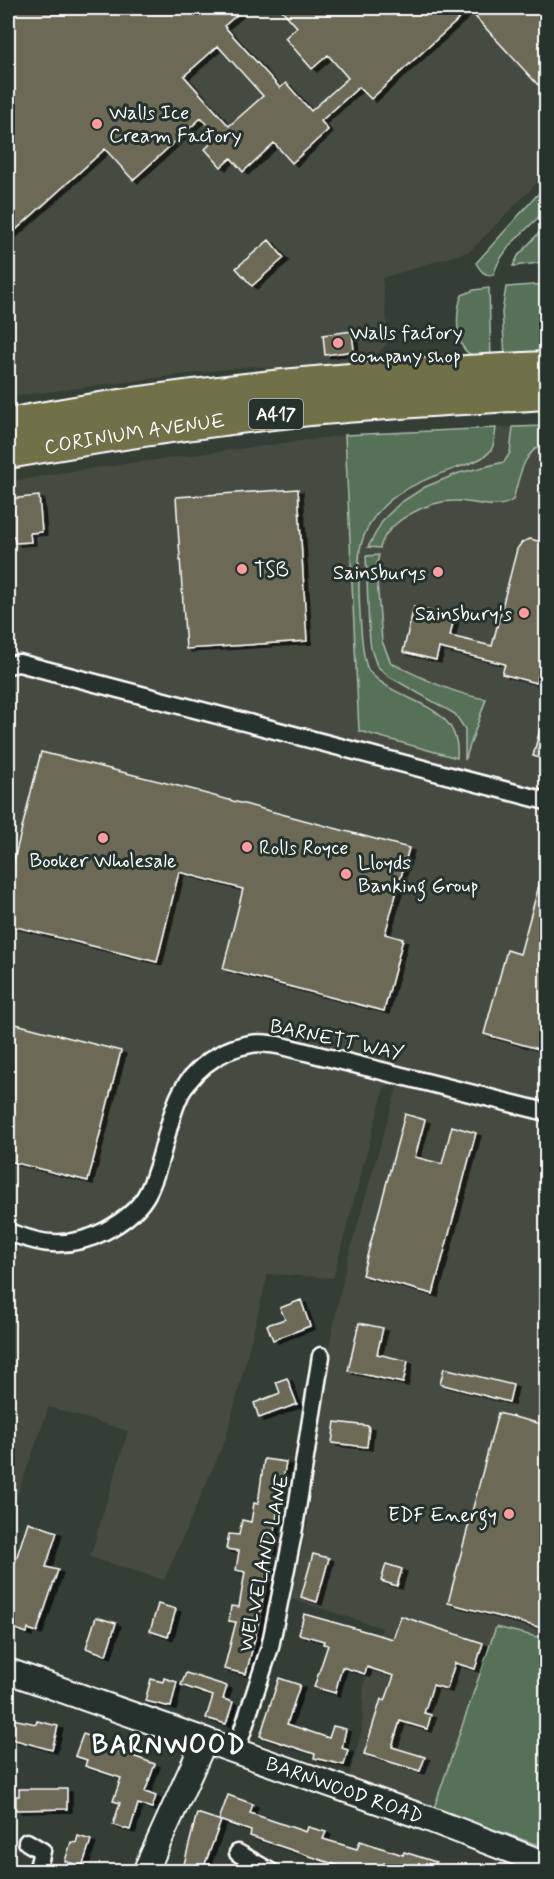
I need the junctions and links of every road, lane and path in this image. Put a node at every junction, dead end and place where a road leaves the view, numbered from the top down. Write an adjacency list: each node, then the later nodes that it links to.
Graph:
1 (546, 367): 3 (highway, CORINIUM AVENUE / A417)
2 (546, 394): 4 (highway, CORINIUM AVENUE / A417)
3 (8, 424)
4 (8, 453)
5 (8, 665): 6 (street)
6 (546, 801)
7 (546, 1112): 8 (street, BARNETT WAY)
8 (8, 1232)
9 (313, 1359): 12 (street, WELVELAND LANE)
10 (8, 1671): 11 (street, BARNWOOD ROAD)
11 (205, 1740): 12 (street, BARNWOOD ROAD); 17 (street)
12 (236, 1750): 15 (street, BARNWOOD ROAD)
13 (27, 1842): 16 (street)
14 (238, 1853): 18 (street)
15 (546, 1864)
16 (37, 1872)
17 (145, 1872)
18 (271, 1872)

